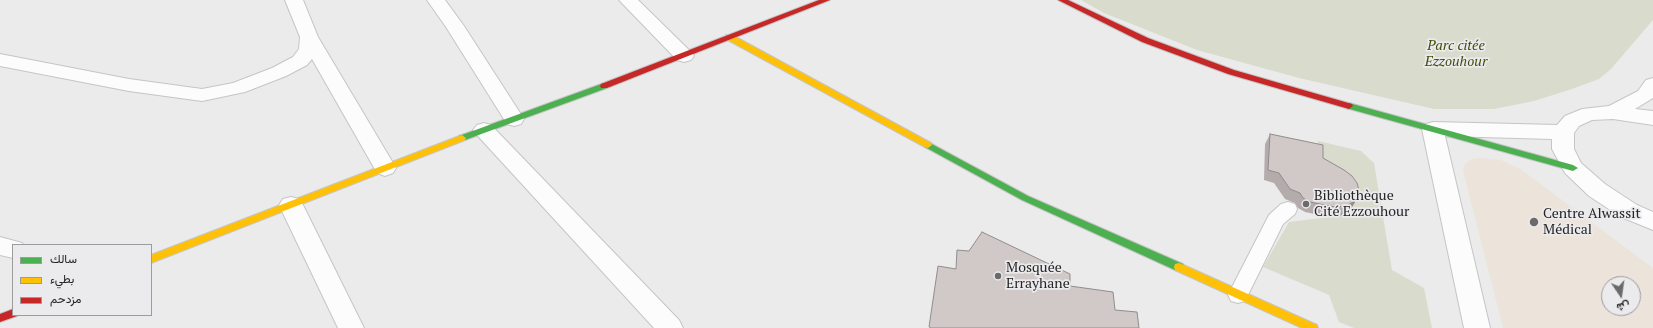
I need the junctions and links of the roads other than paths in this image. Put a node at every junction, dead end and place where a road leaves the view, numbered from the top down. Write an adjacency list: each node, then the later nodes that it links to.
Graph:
1 (294, 0): 6 (street)
2 (436, 0): 13 (street)
3 (628, 0): 8 (street)
4 (826, 0): 7 (street)
5 (1062, 0): 15 (street)
6 (309, 37): 9 (street); 17 (street)
7 (729, 37): 8 (street); 25 (street)
8 (684, 56): 13 (street)
9 (0, 60)
10 (1653, 84): 11 (street)
11 (1613, 112): 12 (street); 16 (street)
12 (1653, 118)
13 (514, 119): 14 (street)
14 (484, 130): 17 (street); 29 (street)
15 (1433, 130): 16 (street); 18 (street); 31 (street)
16 (1563, 132): 18 (street)
17 (385, 168): 19 (street)
18 (1574, 168): 21 (street)
19 (291, 205): 24 (street); 28 (street)
20 (1288, 210): 25 (lane)
21 (1653, 221)
22 (0, 246): 23 (street)
23 (12, 249)
24 (152, 259)
25 (1238, 295): 30 (street)
26 (12, 313): 27 (street)
27 (0, 318)
28 (351, 328)
29 (670, 328)
30 (1313, 328)
31 (1477, 328)

